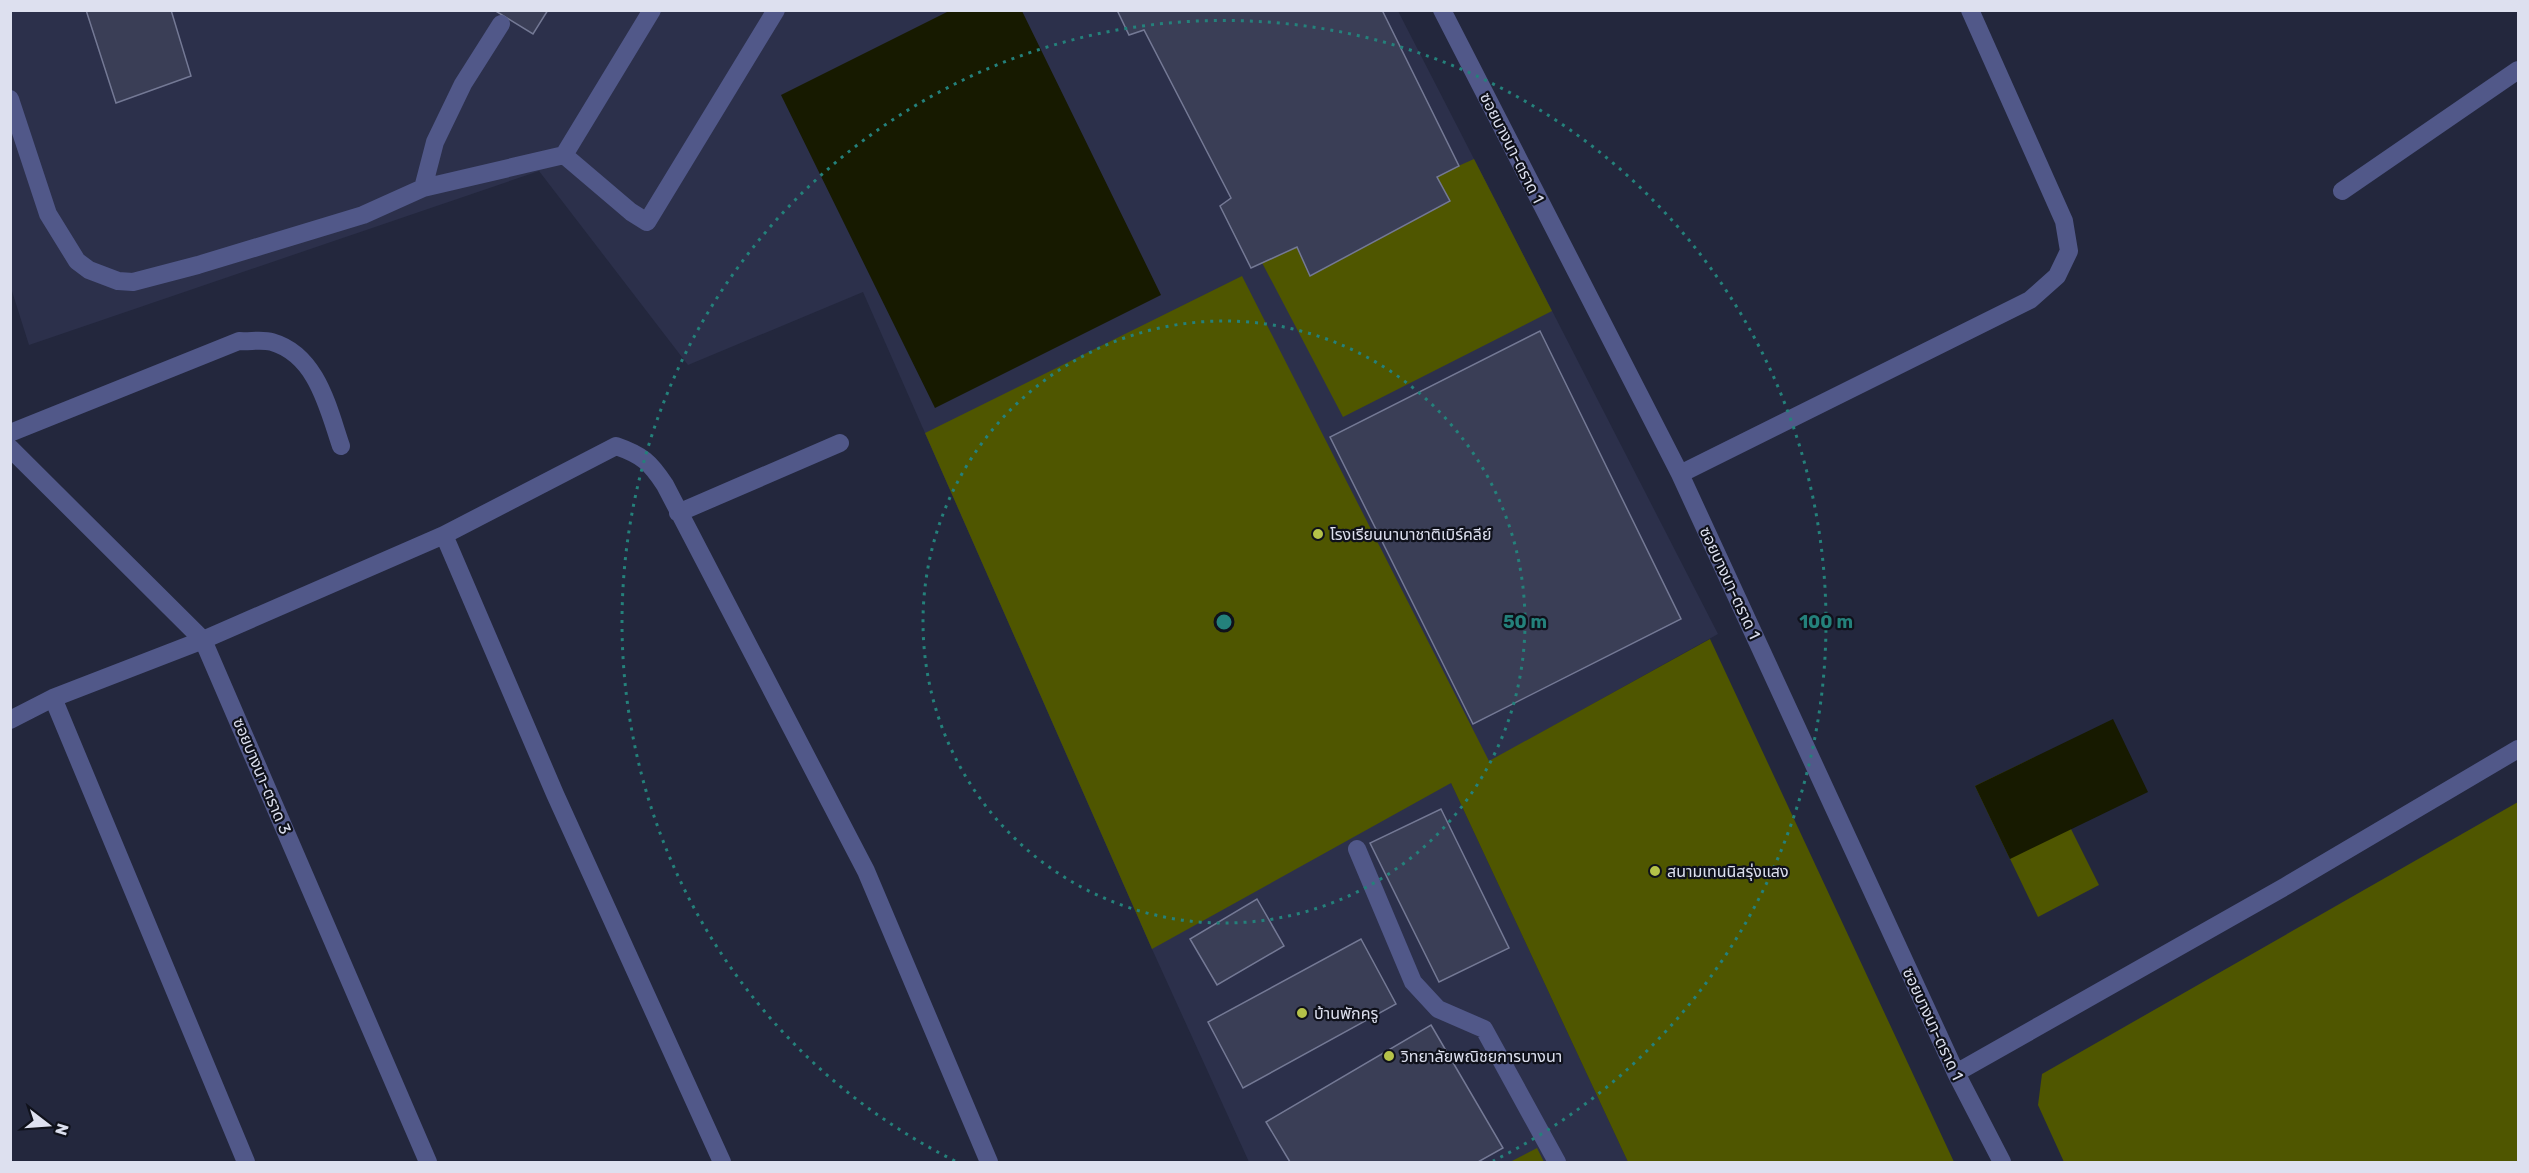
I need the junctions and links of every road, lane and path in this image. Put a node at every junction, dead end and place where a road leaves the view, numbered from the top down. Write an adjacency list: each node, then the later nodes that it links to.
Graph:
1 (652, 10): 8 (street)
2 (776, 10): 8 (street)
3 (1442, 10): 15 (street, ซอยบางนา-ตราด 1)
4 (1970, 10): 15 (street)
5 (501, 24): 9 (street)
6 (2518, 70): 10 (street)
7 (10, 99): 9 (street)
8 (564, 155): 9 (street)
9 (423, 188)
10 (2342, 190)
11 (10, 433): 13 (street)
12 (840, 443): 16 (street)
13 (341, 446)
14 (10, 447): 18 (street, ซอยบางนา-ตราด 3)
15 (1680, 474): 23 (street, ซอยบางนา-ตราด 1)
16 (678, 513): 17 (street); 27 (street)
17 (444, 535): 18 (street); 26 (street)
18 (203, 640): 19 (street); 25 (street, ซอยบางนา-ตราด 3)
19 (52, 698): 20 (street); 24 (street)
20 (10, 720)
21 (2518, 749): 23 (street)
22 (1357, 849): 28 (street)
23 (1956, 1073): 29 (street, ซอยบางนา-ตราด 1)
24 (246, 1162)
25 (429, 1162)
26 (722, 1162)
27 (989, 1162)
28 (1557, 1162)
29 (2002, 1162)

